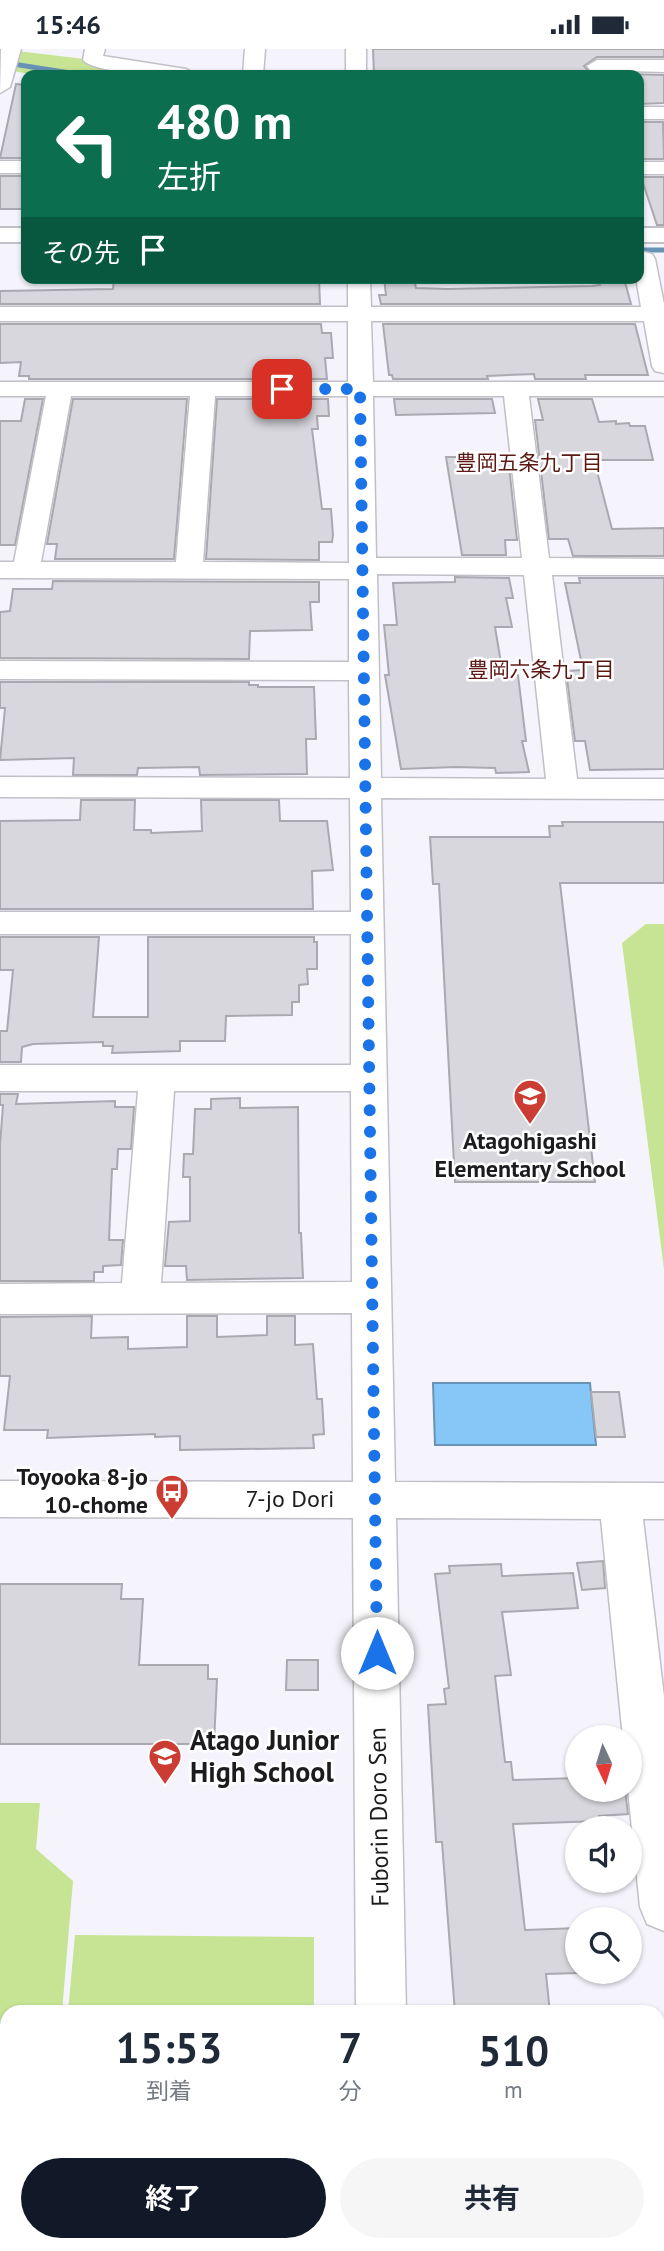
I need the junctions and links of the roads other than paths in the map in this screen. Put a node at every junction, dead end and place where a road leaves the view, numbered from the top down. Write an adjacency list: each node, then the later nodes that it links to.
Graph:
1 (95, 49): 8 (street)
2 (175, 49): 9 (street)
3 (255, 49): 10 (street)
4 (356, 49): 11 (street)
5 (8, 56): 12 (street)
6 (596, 63): 7 (street)
7 (664, 66)
8 (154, 70)
9 (178, 70)
10 (253, 70)
11 (356, 70)
12 (4, 94)
13 (644, 113): 14 (street)
14 (664, 113)
15 (0, 167): 16 (street)
16 (21, 167)
17 (644, 168): 18 (street)
18 (664, 168)
19 (0, 235): 20 (main road)
20 (21, 235)
21 (644, 235): 22 (main road)
22 (664, 235)
23 (644, 258): 27 (street)
24 (359, 284): 26 (street, Fuborin Doro Sen)
25 (0, 314): 26 (street)
26 (360, 314): 27 (street); 32 (street, Fuborin Doro Sen)
27 (658, 314): 28 (street)
28 (664, 366)
29 (0, 389): 30 (street)
30 (60, 389): 31 (street); 38 (street)
31 (203, 389): 32 (street); 39 (street)
32 (360, 389): 34 (street); 37 (street, Fuborin Doro Sen)
33 (664, 389): 34 (street)
34 (516, 390): 35 (street)
35 (537, 567): 36 (street); 37 (street); 44 (street)
36 (664, 567)
37 (363, 569): 39 (street); 41 (street, Fuborin Doro Sen)
38 (13, 570): 39 (street)
39 (189, 570)
40 (0, 670): 41 (street)
41 (364, 671): 43 (street, Fuborin Doro Sen)
42 (0, 787): 43 (street)
43 (366, 788): 44 (street); 47 (street, Fuborin Doro Sen)
44 (563, 789): 45 (street)
45 (664, 789)
46 (0, 923): 47 (street)
47 (368, 923): 48 (street, Fuborin Doro Sen)
48 (369, 1078): 50 (street); 51 (street, Fuborin Doro Sen)
49 (0, 1079): 50 (street)
50 (157, 1079): 53 (street)
51 (372, 1297): 53 (street); 55 (street, Fuborin Doro Sen)
52 (0, 1299): 53 (street)
53 (140, 1300)
54 (0, 1499): 55 (street, 7-jo Dori)
55 (375, 1500): 56 (street, 7-jo Dori); 59 (street, Fuborin Doro Sen)
56 (620, 1501): 57 (street, 7-jo Dori); 58 (street)
57 (664, 1501)
58 (664, 1907)
59 (382, 2005)

